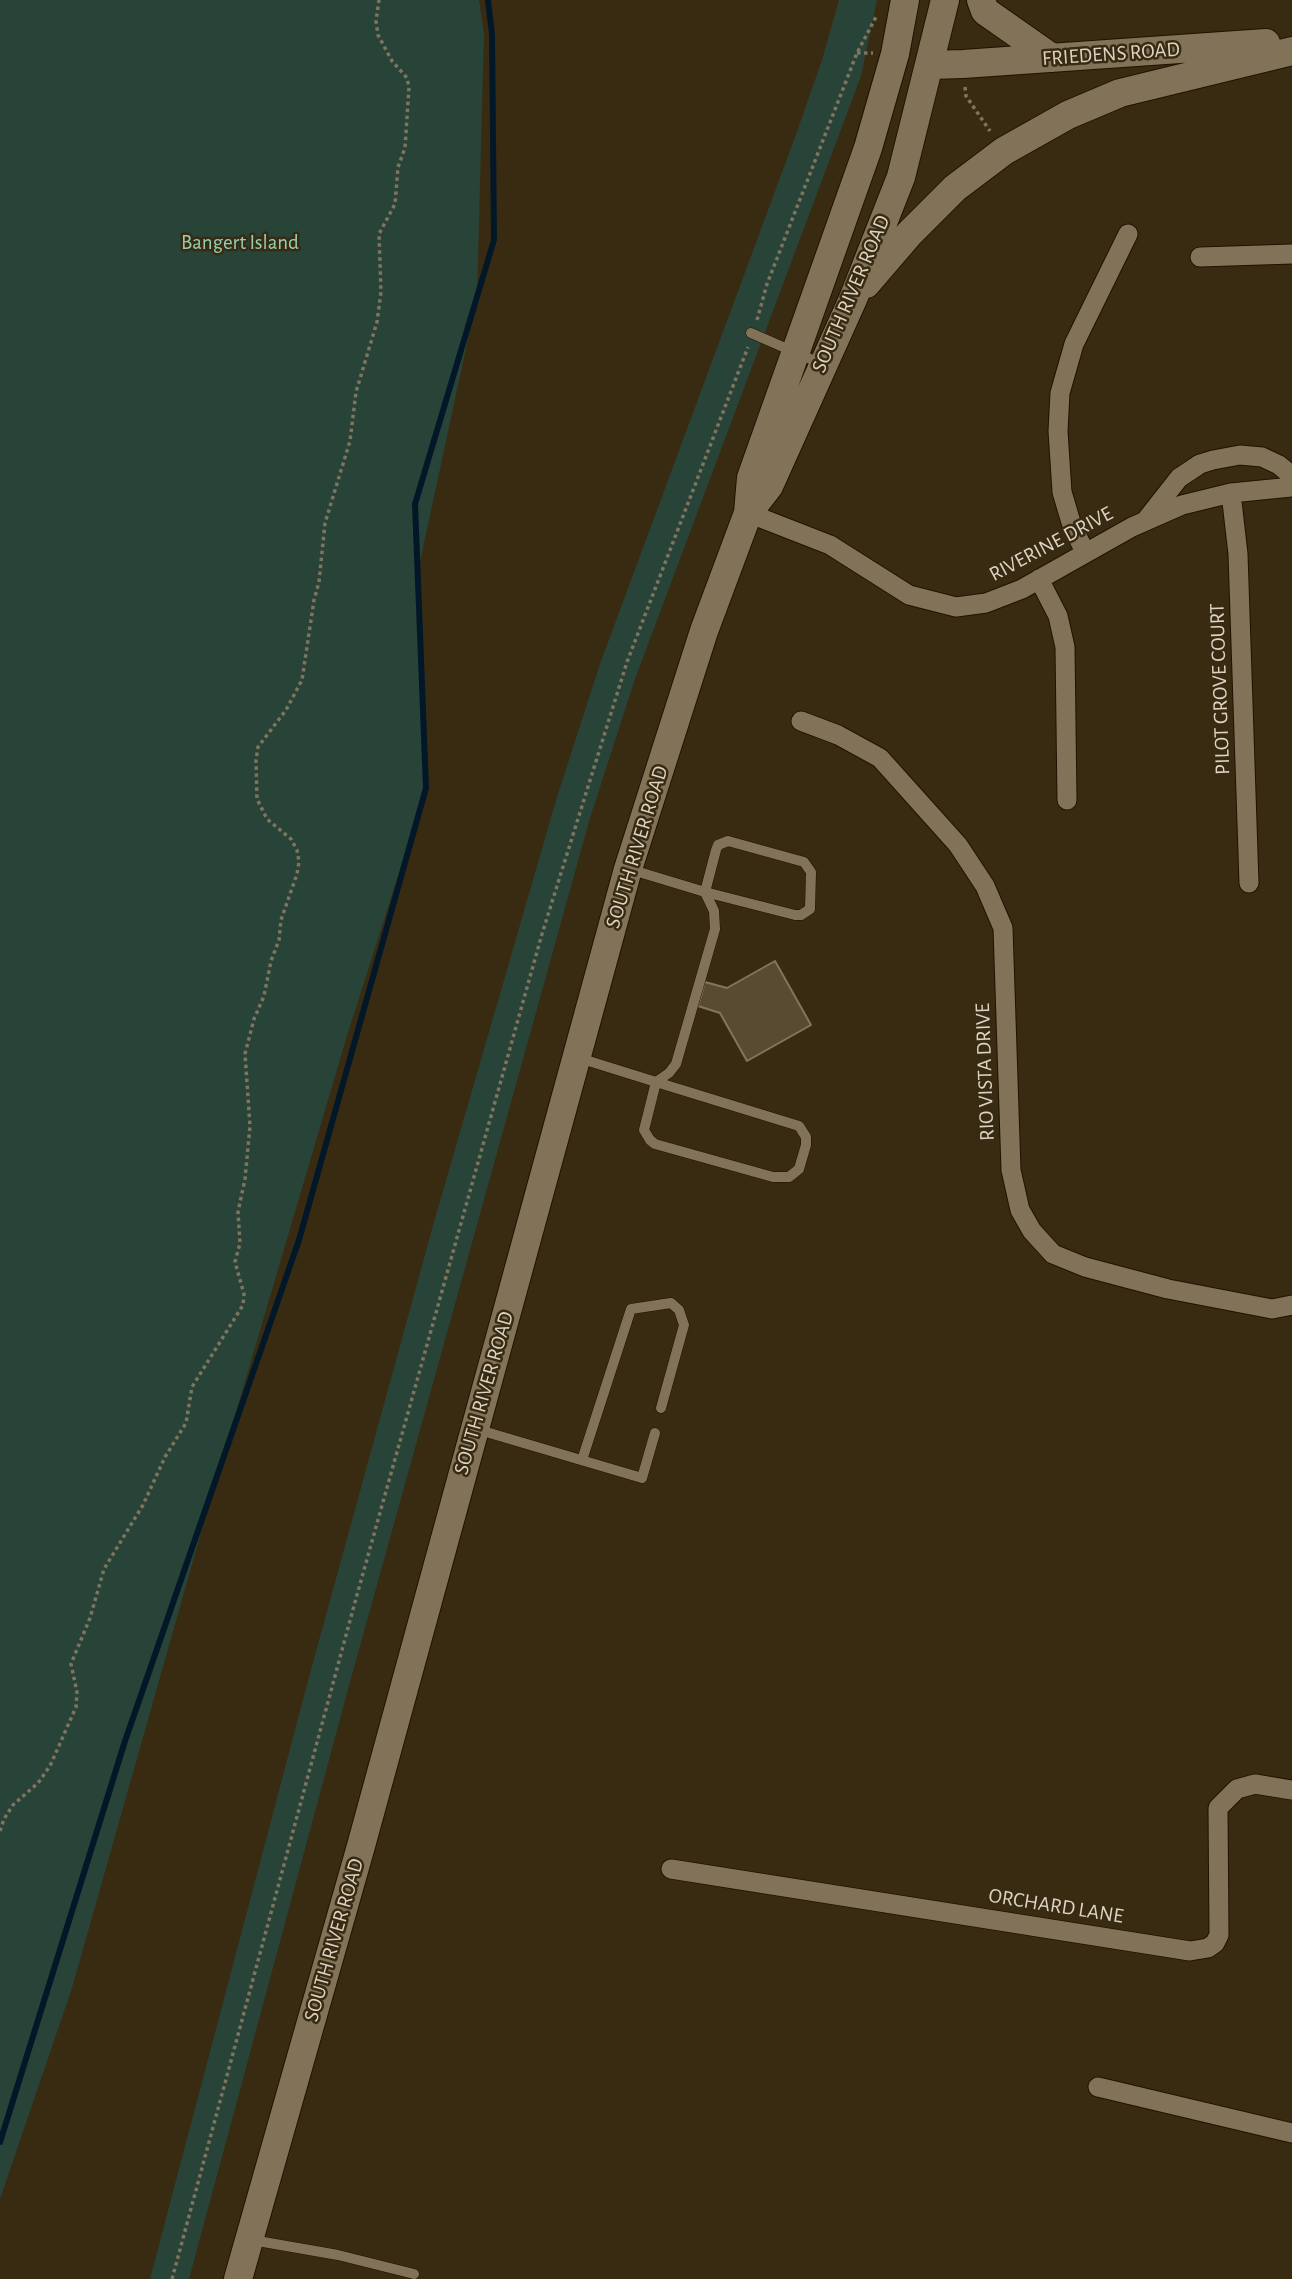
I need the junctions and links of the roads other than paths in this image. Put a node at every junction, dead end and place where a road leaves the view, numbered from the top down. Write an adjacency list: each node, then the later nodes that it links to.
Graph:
1 (905, 0): 14 (main road, SOUTH RIVER ROAD)
2 (921, 0): 8 (main road)
3 (945, 0): 8 (main road, SOUTH RIVER ROAD)
4 (981, 0): 7 (main road)
5 (1292, 41): 7 (main road, FRIEDENS ROAD)
6 (1292, 51): 12 (main road)
7 (1052, 58): 8 (main road, FRIEDENS ROAD)
8 (930, 65): 12 (main road, SOUTH RIVER ROAD); 14 (main road)
9 (1128, 234): 21 (street)
10 (1292, 254): 11 (street)
11 (1200, 257)
12 (851, 302): 15 (main road, SOUTH RIVER ROAD)
13 (751, 333): 14 (lane)
14 (797, 352): 15 (lane); 19 (main road, SOUTH RIVER ROAD)
15 (822, 364): 19 (main road, SOUTH RIVER ROAD)
16 (1292, 476): 20 (street, RIVERINE DRIVE)
17 (1292, 487): 18 (street, RIVERINE DRIVE)
18 (1231, 493): 20 (street, RIVERINE DRIVE); 26 (street, PILOT GROVE COURT)
19 (748, 513): 22 (street, RIVERINE DRIVE); 25 (main road, SOUTH RIVER ROAD)
20 (1144, 521): 21 (street, RIVERINE DRIVE)
21 (1086, 554): 22 (street, RIVERINE DRIVE)
22 (1039, 579): 24 (street)
23 (801, 721): 30 (street, RIO VISTA DRIVE)
24 (1067, 800)
25 (628, 869): 27 (lane); 28 (main road, SOUTH RIVER ROAD)
26 (1249, 883)
27 (705, 892): 27 (lane); 29 (lane)
28 (576, 1057): 29 (lane); 32 (main road, SOUTH RIVER ROAD)
29 (656, 1082): 29 (lane)
30 (1292, 1305)
31 (661, 1408): 34 (lane)
32 (476, 1429): 34 (lane); 39 (main road, SOUTH RIVER ROAD)
33 (655, 1433): 34 (lane)
34 (582, 1460)
35 (1292, 1790): 36 (street, ORCHARD LANE)
36 (671, 1869)
37 (1098, 2087): 38 (street)
38 (1292, 2133)
39 (248, 2239): 40 (lane); 41 (main road, SOUTH RIVER ROAD)
40 (414, 2274)
41 (238, 2279)

